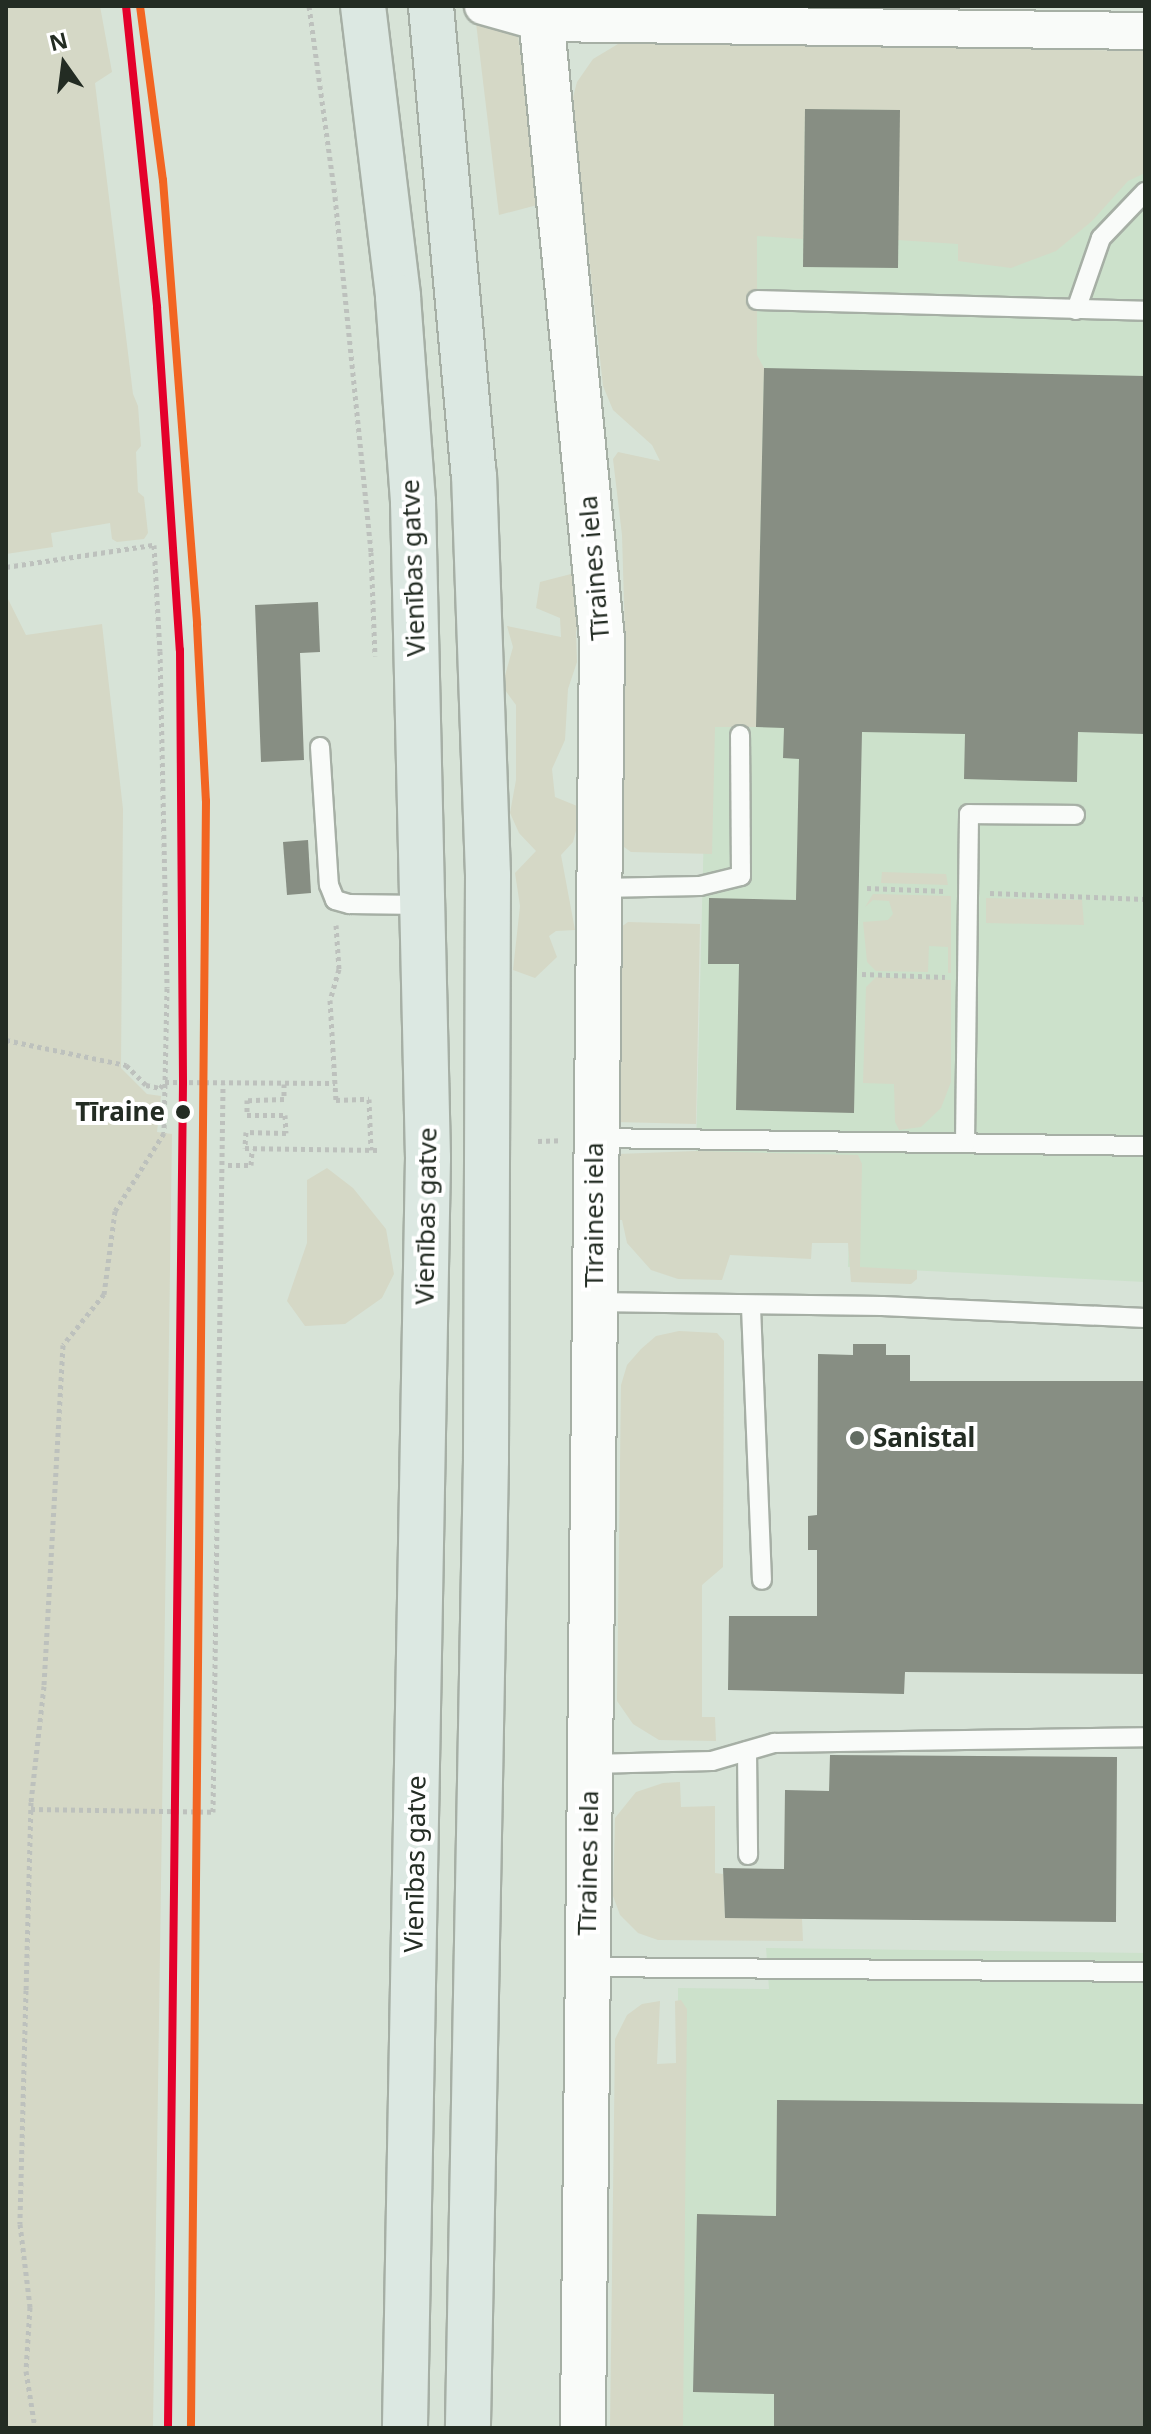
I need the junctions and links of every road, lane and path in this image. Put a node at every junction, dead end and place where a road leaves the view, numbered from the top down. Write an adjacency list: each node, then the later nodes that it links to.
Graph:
1 (309, 6): 13 (path)
2 (363, 6): 21 (highway, Vienības gatve)
3 (431, 6): 52 (highway)
4 (483, 6): 5 (street)
5 (541, 15): 6 (street); 17 (street, Tīraines iela)
6 (920, 16): 7 (street)
7 (1145, 31)
8 (1145, 192): 10 (lane)
9 (757, 300): 10 (lane)
10 (1076, 310): 11 (lane)
11 (1145, 311)
12 (6, 567): 26 (path)
13 (376, 662)
14 (740, 735): 17 (lane)
15 (320, 747): 21 (lane)
16 (1075, 815): 19 (lane)
17 (597, 888): 30 (street, Tīraines iela)
18 (867, 888): 19 (path)
19 (968, 892): 20 (path); 24 (lane)
20 (1145, 899)
21 (422, 905): 51 (highway, Vienības gatve)
22 (336, 926): 27 (path)
23 (862, 974): 24 (path)
24 (967, 977): 33 (lane)
25 (6, 1040): 26 (path)
26 (165, 1082): 28 (path); 46 (path)
27 (335, 1083): 29 (path); 36 (path)
28 (223, 1084): 29 (path); 46 (path)
29 (284, 1084): 35 (path)
30 (594, 1138): 33 (lane); 39 (street, Tīraines iela)
31 (546, 1140): 32 (path)
32 (538, 1141)
33 (965, 1143): 34 (lane)
34 (1145, 1146)
35 (252, 1149): 36 (path); 38 (path)
36 (371, 1150): 37 (path)
37 (379, 1150)
38 (228, 1165)
39 (593, 1302): 40 (lane); 45 (street, Tīraines iela)
40 (751, 1307): 41 (lane); 42 (lane)
41 (1145, 1318)
42 (762, 1580)
43 (1145, 1737): 44 (lane)
44 (747, 1751): 45 (lane); 47 (lane)
45 (589, 1764): 48 (street, Tīraines iela)
46 (31, 1809): 50 (path)
47 (748, 1855)
48 (587, 1967): 49 (lane); 53 (street, Tīraines iela)
49 (1145, 1972)
50 (35, 2428)
51 (405, 2428)
52 (468, 2428)
53 (583, 2428)

